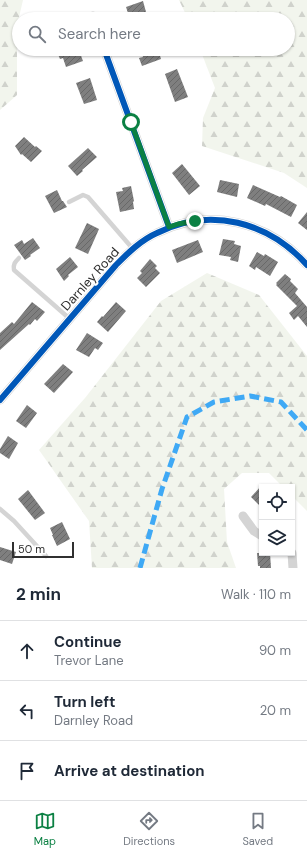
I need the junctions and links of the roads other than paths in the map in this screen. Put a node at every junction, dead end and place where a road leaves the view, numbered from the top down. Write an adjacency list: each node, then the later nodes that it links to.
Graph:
1 (107, 56): 3 (street)
2 (69, 202): 4 (lane)
3 (169, 227): 4 (street, Darnley Road); 6 (street, Darnley Road)
4 (133, 249): 7 (street, Darnley Road)
5 (19, 258): 7 (lane)
6 (307, 265)
7 (70, 319): 8 (street, Darnley Road)
8 (0, 400)
9 (0, 509): 12 (lane)
10 (243, 516): 11 (street)
11 (259, 534)
12 (46, 556)
13 (292, 556): 14 (street)
14 (293, 568)

